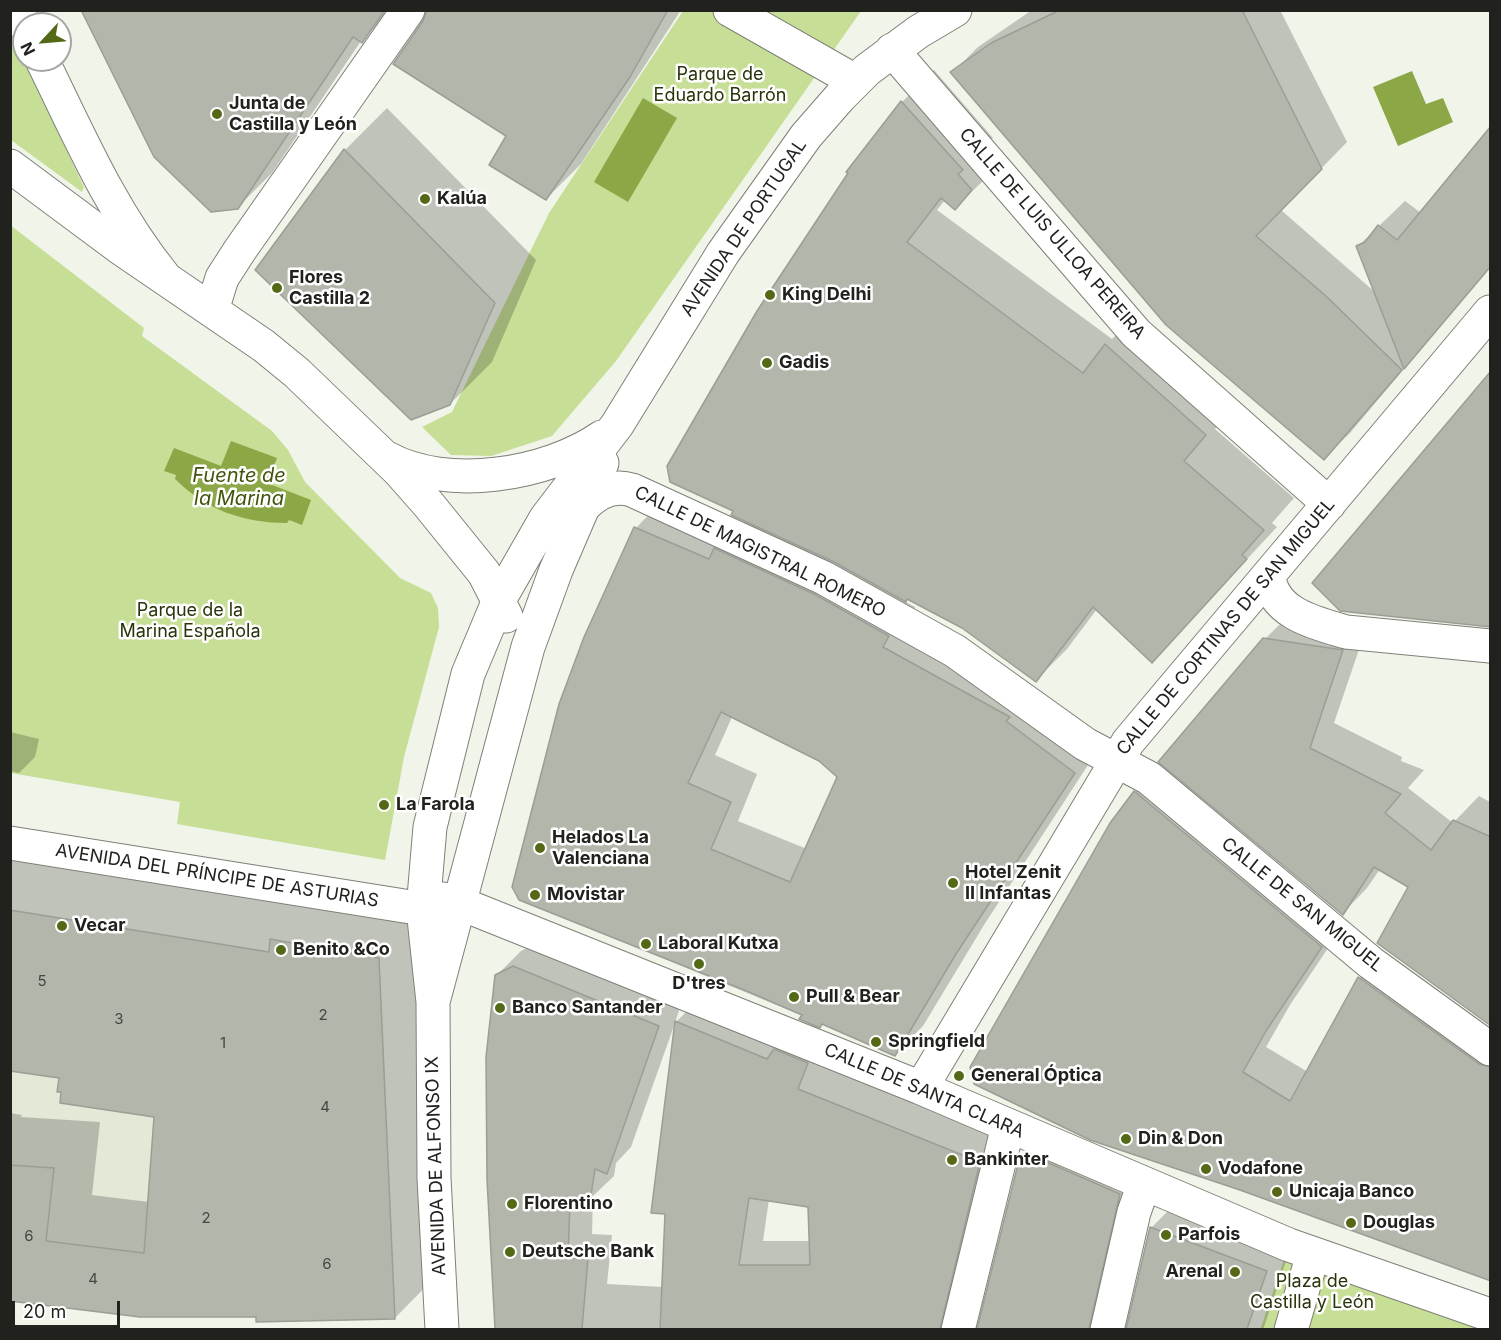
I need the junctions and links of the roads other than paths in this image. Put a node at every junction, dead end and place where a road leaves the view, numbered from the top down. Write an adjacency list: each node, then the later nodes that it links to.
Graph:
1 (408, 10): 9 (street)
2 (730, 10): 6 (street)
3 (955, 10): 4 (street, AVENIDA DE PORTUGAL)
4 (892, 50): 6 (street, AVENIDA DE PORTUGAL); 13 (street, CALLE DE LUIS ULLOA PEREIRA)
5 (48, 72): 8 (street)
6 (855, 81): 11 (street, AVENIDA DE PORTUGAL)
7 (10, 166): 8 (street)
8 (168, 281): 9 (street)
9 (212, 310): 12 (street)
10 (1491, 312): 13 (street, CALLE DE CORTINAS DE SAN MIGUEL)
11 (617, 425): 12 (street); 14 (street, AVENIDA DE PORTUGAL); 16 (street, AVENIDA DE PORTUGAL)
12 (383, 455): 16 (street)
13 (1329, 504): 15 (street, CALLE DE CORTINAS DE SAN MIGUEL)
14 (583, 507): 18 (street, AVENIDA DE PORTUGAL); 19 (street, CALLE DE MAGISTRAL ROMERO)
15 (1269, 576): 17 (street); 19 (street, CALLE DE CORTINAS DE SAN MIGUEL)
16 (499, 600): 18 (street); 23 (street, AVENIDA DE PORTUGAL)
17 (1491, 646)
18 (516, 684): 21 (street, AVENIDA DE PORTUGAL)
19 (1115, 759): 25 (street, CALLE DE SAN MIGUEL); 26 (street, CALLE DE CORTINAS DE SAN MIGUEL)
20 (10, 843): 23 (street, AVENIDA DEL PRÍNCIPE DE ASTURIAS)
21 (468, 871): 22 (street, AVENIDA DE ALFONSO IX); 23 (street)
22 (459, 903): 24 (street, AVENIDA DE ALFONSO IX); 26 (street, CALLE DE SANTA CLARA)
23 (423, 909): 24 (street, AVENIDA DE ALFONSO IX)
24 (433, 1002): 31 (street, AVENIDA DE ALFONSO IX)
25 (1491, 1049)
26 (921, 1088): 27 (street, CALLE DE SANTA CLARA)
27 (1008, 1126): 28 (street, CALLE DE SANTA CLARA); 32 (street)
28 (1144, 1184): 29 (street, CALLE DE SANTA CLARA); 33 (street)
29 (1313, 1254): 30 (street, CALLE DE SANTA CLARA); 34 (street)
30 (1491, 1315)
31 (442, 1329)
32 (958, 1329)
33 (1107, 1329)
34 (1291, 1329)

